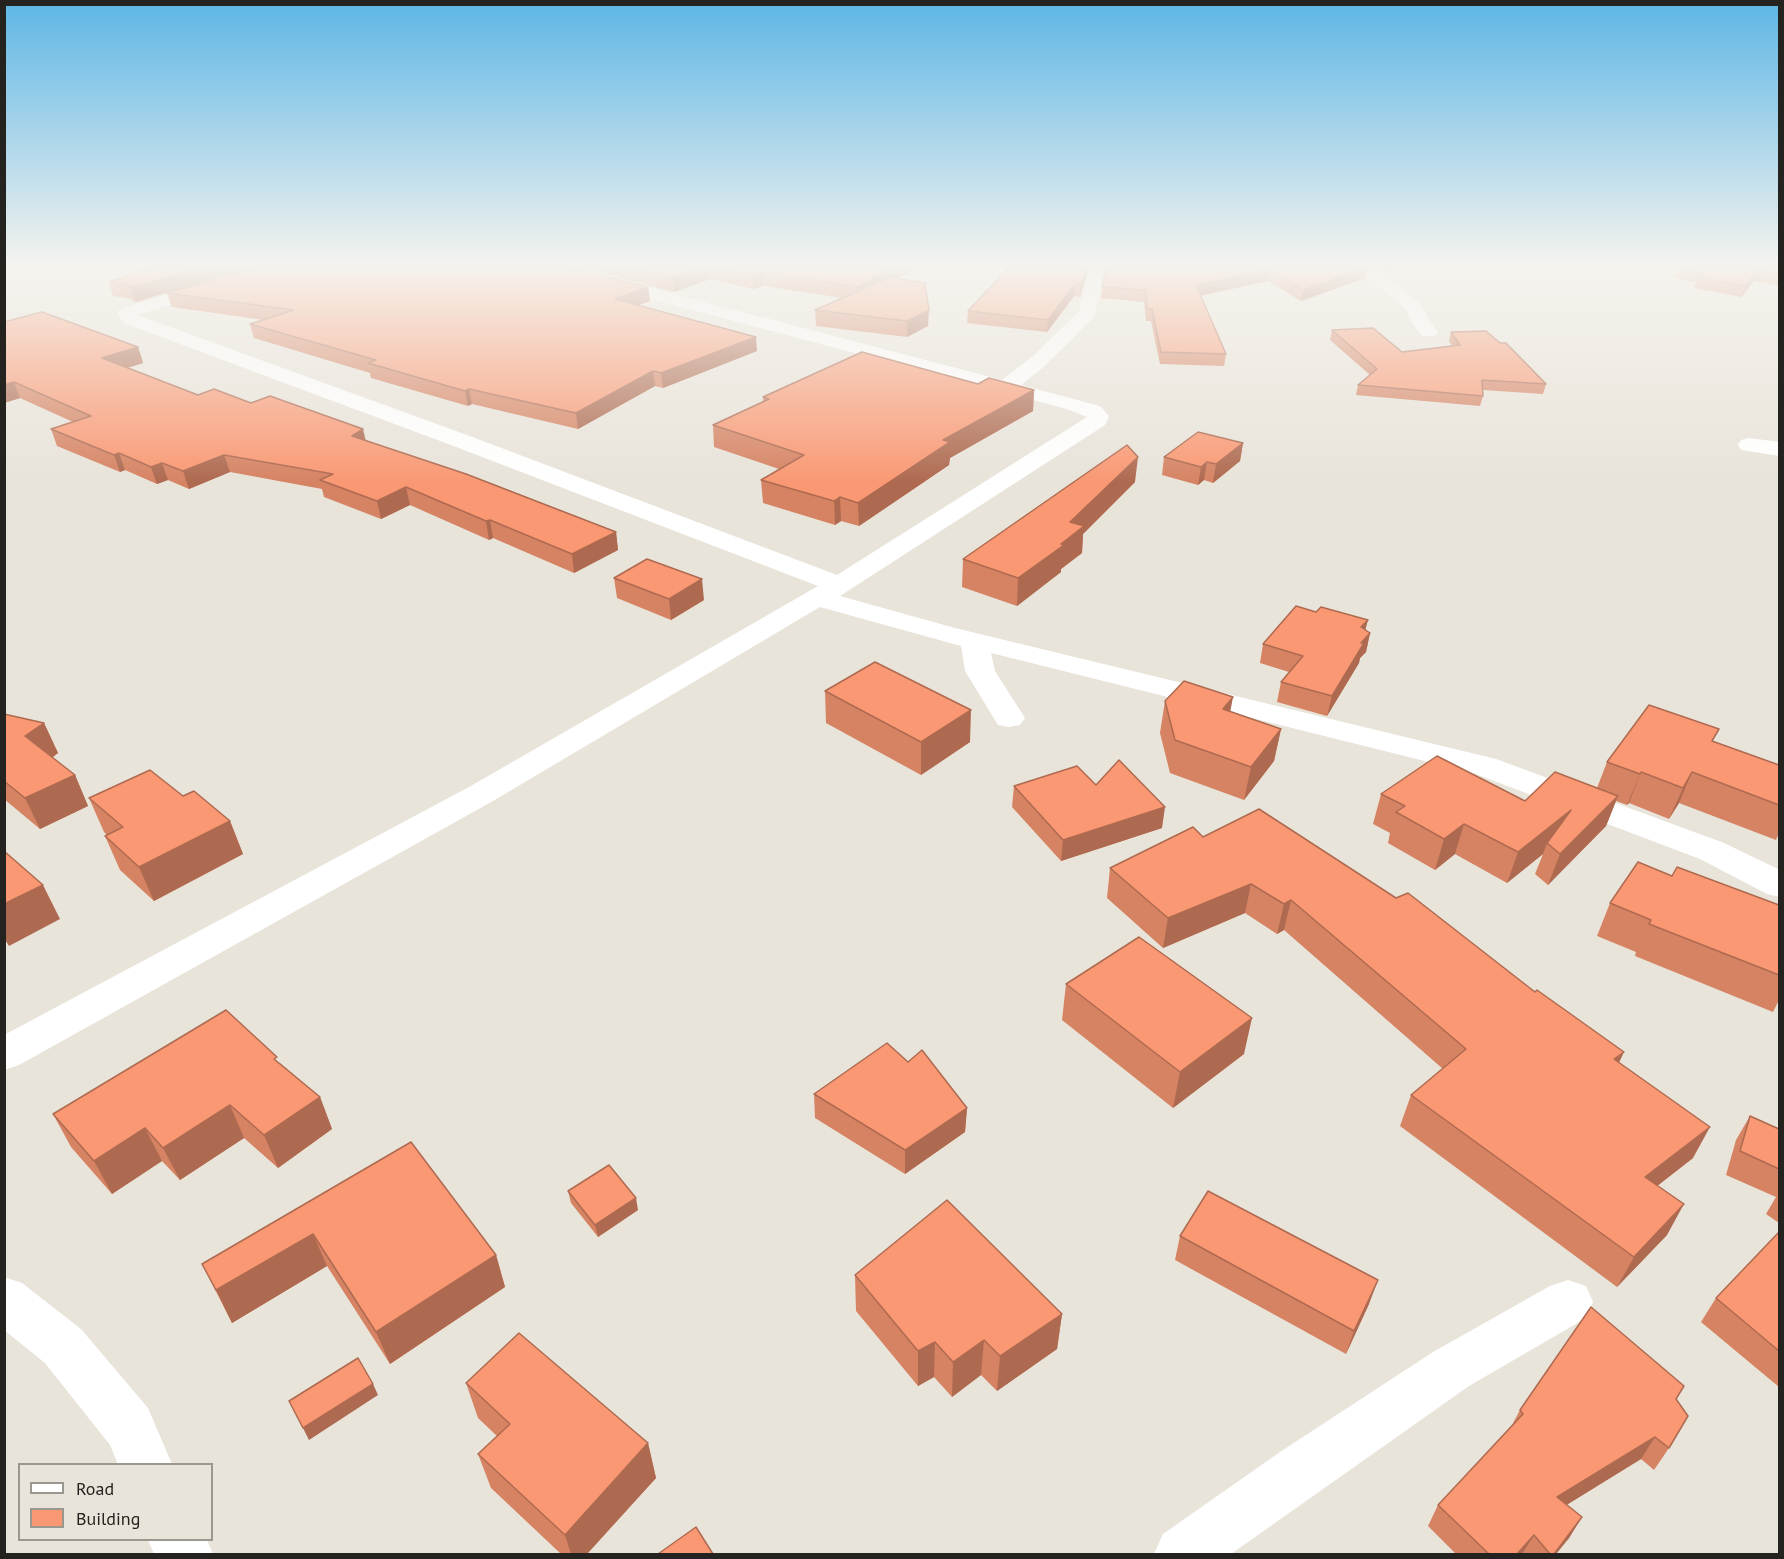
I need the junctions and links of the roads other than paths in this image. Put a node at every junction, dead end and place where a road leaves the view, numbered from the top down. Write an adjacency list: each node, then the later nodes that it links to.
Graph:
1 (181, 338): 7 (street)
2 (816, 338): 4 (street)
3 (1063, 338): 4 (street)
4 (1005, 388): 7 (street)
5 (1749, 445): 6 (street)
6 (1779, 449)
7 (828, 591): 8 (street); 11 (street)
8 (974, 641): 9 (street); 10 (street)
9 (1009, 718)
10 (1779, 885)
11 (4, 1054)
12 (4, 1299): 14 (street)
13 (1568, 1302): 15 (street)
14 (145, 1463)
15 (1183, 1554)

